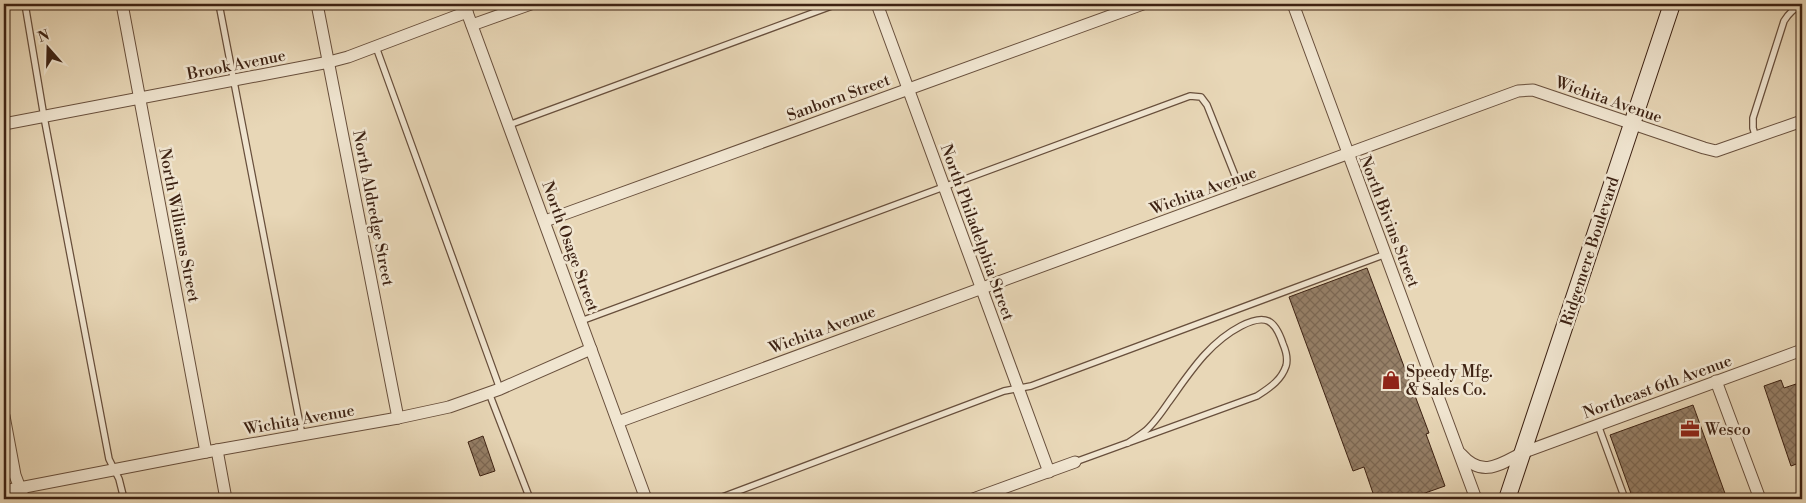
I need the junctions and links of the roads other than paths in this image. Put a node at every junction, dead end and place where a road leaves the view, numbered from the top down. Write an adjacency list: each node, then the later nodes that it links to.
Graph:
1 (25, 4): 19 (lane)
2 (122, 4): 18 (street, North Williams Street)
3 (220, 4): 16 (lane)
4 (317, 4): 15 (street, North Aldredge Street)
5 (531, 4): 13 (street)
6 (837, 4): 23 (lane)
7 (877, 4): 17 (street, North Philadelphia Street)
8 (1143, 4): 17 (street, Sanborn Street)
9 (1293, 4): 25 (street, North Bivins Street)
10 (1672, 4): 22 (main road, Ridgemere Boulevard)
11 (1802, 5): 24 (lane)
12 (466, 8): 13 (street, North Osage Street); 14 (street, Brook Avenue)
13 (472, 25): 23 (street, North Osage Street)
14 (376, 47): 15 (street, Brook Avenue); 36 (lane)
15 (329, 62): 16 (street, Brook Avenue); 38 (street, North Aldredge Street)
16 (235, 81): 18 (street, Brook Avenue); 41 (lane)
17 (908, 90): 26 (street, North Philadelphia Street); 28 (street, Sanborn Street)
18 (140, 98): 19 (street, Brook Avenue); 44 (street, North Williams Street)
19 (44, 116): 21 (street, Brook Avenue); 47 (lane)
20 (1802, 122): 24 (street, Wichita Avenue)
21 (4, 124)
22 (1631, 124): 24 (street, Wichita Avenue); 25 (street, Wichita Avenue); 45 (main road, Ridgemere Boulevard)
23 (509, 125): 28 (street, North Osage Street)
24 (1756, 138)
25 (1348, 155): 27 (street, Wichita Avenue); 29 (street, North Bivins Street)
26 (944, 187): 27 (lane); 30 (street, North Philadelphia Street); 31 (lane)
27 (1242, 192): 30 (street, Wichita Avenue)
28 (545, 221): 31 (street, North Osage Street)
29 (1386, 254): 35 (lane); 43 (street, North Bivins Street)
30 (980, 288): 35 (street, North Philadelphia Street); 39 (street, Wichita Avenue)
31 (581, 321): 32 (street, North Osage Street)
32 (591, 349): 36 (street, Wichita Avenue); 39 (street, North Osage Street)
33 (1802, 350): 34 (street, Northeast 6th Avenue)
34 (1716, 381): 40 (street, Northeast 6th Avenue); 63 (street)
35 (1017, 389): 48 (street, North Philadelphia Street); 57 (lane)
36 (495, 391): 38 (street, Wichita Avenue); 55 (lane)
37 (4, 416): 49 (street)
38 (398, 418): 41 (street, Wichita Avenue)
39 (618, 422): 56 (street, North Osage Street)
40 (1598, 424): 45 (street, Northeast 6th Avenue); 62 (lane)
41 (302, 435): 44 (street, Wichita Avenue)
42 (1128, 443): 42 (lane); 46 (lane)
43 (1458, 450): 45 (street, North Bivins Street); 60 (street, North Bivins Street)
44 (211, 451): 47 (street, Wichita Avenue); 54 (street, North Williams Street)
45 (1522, 452): 61 (main road, Ridgemere Boulevard)
46 (1075, 462): 48 (street)
47 (115, 470): 49 (street, Wichita Avenue); 53 (lane)
48 (1049, 472): 50 (street)
49 (20, 488): 51 (street, Wichita Avenue); 52 (street)
50 (1004, 488): 58 (street); 59 (street)
51 (4, 491)
52 (24, 499)
53 (124, 499)
54 (226, 499)
55 (530, 499)
56 (646, 499)
57 (717, 499)
58 (973, 499)
59 (1008, 499)
60 (1476, 499)
61 (1507, 499)
62 (1626, 499)
63 (1760, 499)

